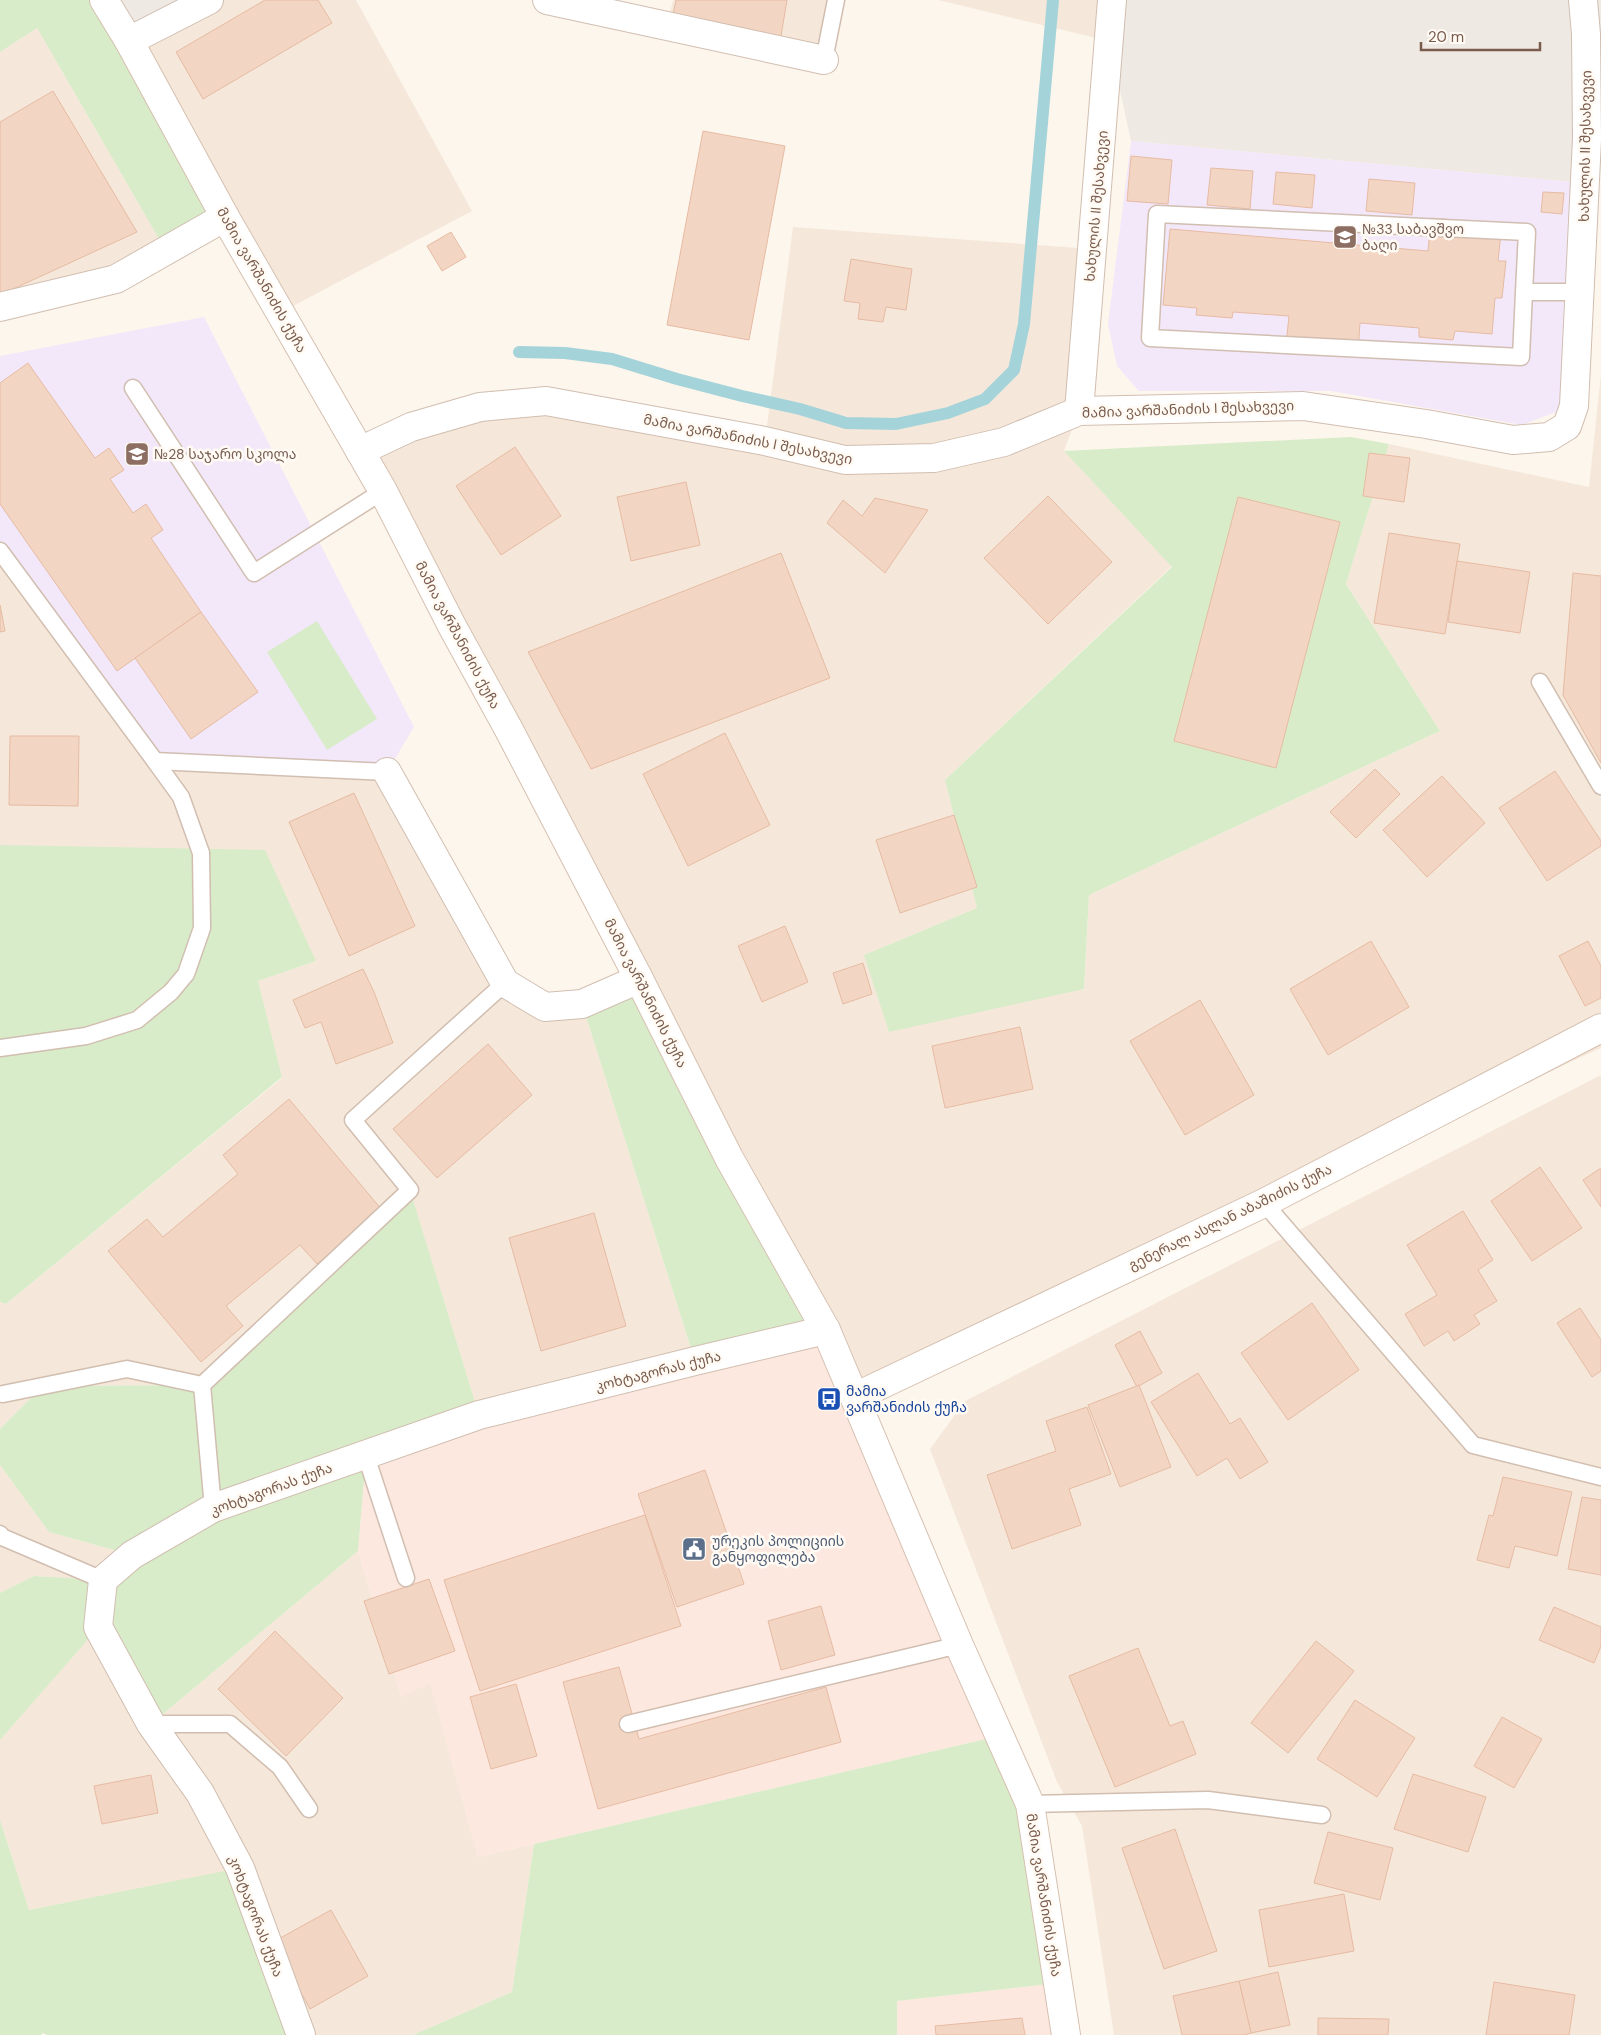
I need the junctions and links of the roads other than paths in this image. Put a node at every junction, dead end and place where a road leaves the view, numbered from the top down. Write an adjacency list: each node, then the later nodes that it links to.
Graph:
1 (104, 0): 7 (street, მამია ვარშანიძის ქუჩა)
2 (209, 0): 7 (street)
3 (547, 0): 8 (street)
4 (836, 0): 8 (lane)
5 (1112, 0): 14 (street, ხახულის II შესახვევი)
6 (1583, 0): 11 (street, ხახულის II შესახვევი)
7 (129, 41): 9 (street, მამია ვარშანიძის ქუჩა)
8 (824, 60)
9 (225, 217): 12 (street); 15 (street, მამია ვარშანიძის ქუჩა)
10 (1524, 292): 10 (lane); 11 (lane)
11 (1580, 292): 14 (street, მამია ვარშანიძის I შესახვევი)
12 (0, 306)
13 (133, 388): 16 (lane)
14 (1078, 411): 15 (street, მამია ვარშანიძის I შესახვევი)
15 (360, 451): 16 (street, მამია ვარშანიძის ქუჩა)
16 (383, 491): 22 (street, მამია ვარშანიძის ქუჩა)
17 (0, 551): 19 (lane)
18 (1540, 682): 21 (lane)
19 (155, 761): 20 (lane); 25 (lane)
20 (387, 772): 23 (street)
21 (1601, 786)
22 (639, 979): 23 (street); 27 (street, მამია ვარშანიძის ქუჩა)
23 (505, 984): 28 (lane)
24 (1601, 1028): 26 (street, გენერალ ასლან აბაშიძის ქუჩა)
25 (0, 1048)
26 (1264, 1203): 30 (street, გენერალ ასლან აბაშიძის ქუჩა); 32 (lane)
27 (826, 1330): 30 (street, მამია ვარშანიძის ქუჩა); 31 (street, კოხტაგორას ქუჩა)
28 (202, 1385): 29 (lane); 33 (lane)
29 (3, 1394)
30 (855, 1397): 37 (street, მამია ვარშანიძის ქუჩა)
31 (366, 1456): 33 (street, კოხტაგორას ქუჩა); 35 (lane)
32 (1601, 1478)
33 (213, 1508): 36 (street, კოხტაგორას ქუჩა)
34 (0, 1534): 36 (lane)
35 (406, 1578)
36 (103, 1580): 38 (street, კოხტაგორას ქუჩა)
37 (959, 1645): 39 (lane); 40 (street, მამია ვარშანიძის ქუჩა)
38 (150, 1724): 41 (lane); 43 (street, კოხტაგორას ქუჩა)
39 (628, 1724)
40 (1030, 1804): 42 (lane); 44 (street, მამია ვარშანიძის ქუჩა)
41 (308, 1809)
42 (1322, 1815)
43 (301, 2035)
44 (1066, 2035)

